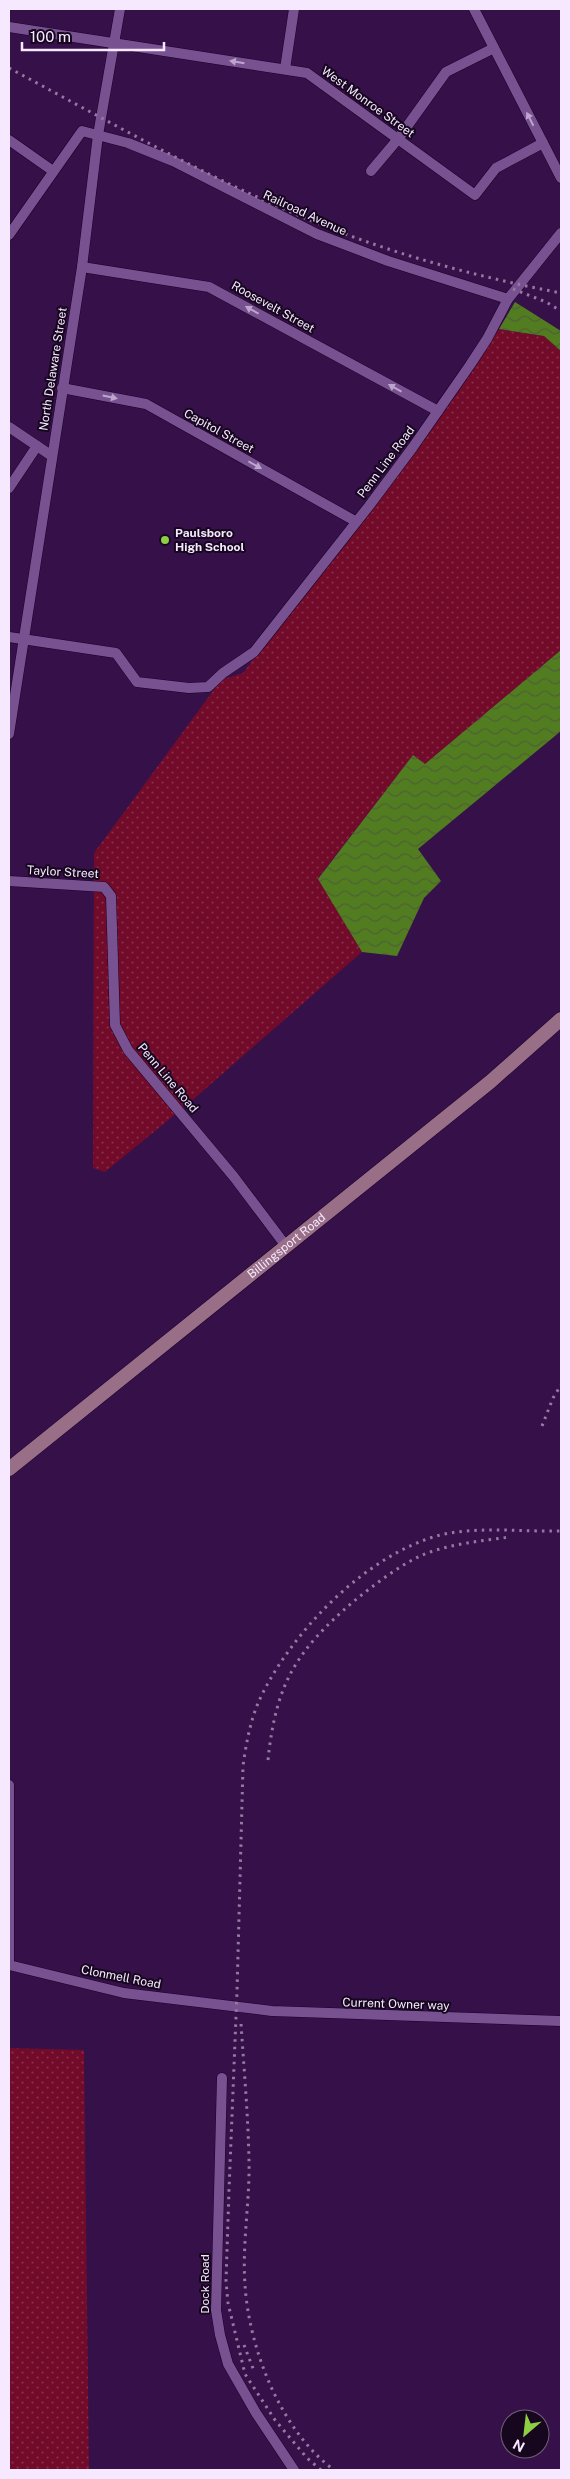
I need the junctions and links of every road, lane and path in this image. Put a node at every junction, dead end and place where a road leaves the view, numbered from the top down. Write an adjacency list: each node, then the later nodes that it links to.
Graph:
1 (120, 9): 5 (street, North Delaware Street)
2 (294, 9): 7 (street)
3 (474, 9): 6 (street)
4 (9, 27): 5 (street, West Monroe Street)
5 (114, 43): 7 (street, West Monroe Street, one-way to 5); 8 (street, North Delaware Street)
6 (494, 48): 9 (street); 11 (street, one-way to 6)
7 (285, 69): 9 (street, West Monroe Street)
8 (98, 135): 12 (street); 17 (street, North Delaware Street); 18 (street, Railroad Avenue)
9 (398, 139): 11 (street, West Monroe Street); 13 (street)
10 (9, 140): 12 (street)
11 (543, 143): 14 (street)
12 (53, 171): 16 (street)
13 (371, 171)
14 (561, 178)
15 (561, 232): 18 (street, Penn Line Road)
16 (9, 235)
17 (82, 267): 19 (street, North Delaware Street); 20 (street, Roosevelt Street, one-way to 17)
18 (508, 299): 20 (street, Penn Line Road)
19 (62, 388): 23 (street, North Delaware Street); 25 (street, Capitol Street, one-way to 25)
20 (438, 412): 25 (street, Penn Line Road)
21 (9, 426): 22 (street)
22 (37, 446): 23 (street); 24 (street)
23 (52, 456): 27 (street, North Delaware Street)
24 (9, 488)
25 (356, 521): 27 (street, Penn Line Road)
26 (9, 637): 27 (street)
27 (23, 639): 28 (street, North Delaware Street)
28 (9, 734)
29 (9, 881): 30 (street, Taylor Street)
30 (111, 896): 32 (street, Penn Line Road)
31 (561, 1019): 32 (street, Billingsport Road)
32 (286, 1246): 33 (street, Billingsport Road)
33 (9, 1469)
34 (9, 1785): 35 (street)
35 (9, 1965): 36 (street, Clonmell Road)
36 (230, 2007): 37 (street, Current Owner way)
37 (561, 2021)
38 (222, 2078): 39 (street, Dock Road)
39 (294, 2470)

